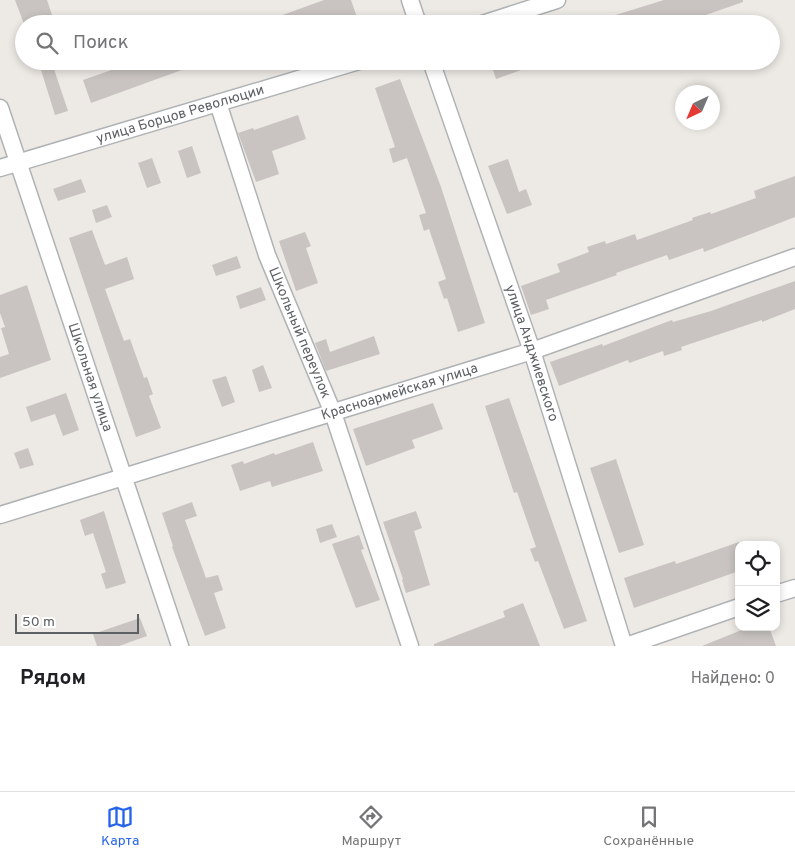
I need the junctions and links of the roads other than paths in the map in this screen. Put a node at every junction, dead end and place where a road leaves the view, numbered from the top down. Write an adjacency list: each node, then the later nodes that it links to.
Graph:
1 (410, 0): 3 (street)
2 (557, 0): 4 (street)
3 (415, 15)
4 (510, 15)
5 (328, 70): 7 (street, улица Борцов Революции)
6 (435, 70): 12 (street, улица Анджиевского)
7 (218, 103): 9 (street, улица Борцов Революции); 13 (street, Школьный переулок)
8 (0, 108): 9 (street, Школьная улица)
9 (18, 162): 10 (street, улица Борцов Революции); 14 (street, Школьная улица)
10 (0, 168)
11 (795, 257): 12 (street, Красноармейская улица)
12 (532, 351): 13 (street, Красноармейская улица); 21 (street, улица Анджиевского)
13 (333, 413): 14 (street, Красноармейская улица); 20 (street, Школьный переулок)
14 (124, 478): 15 (street, Красноармейская улица); 19 (street, Школьная улица)
15 (0, 516)
16 (795, 588): 17 (street)
17 (780, 593)
18 (735, 608): 21 (street)
19 (180, 646)
20 (410, 646)
21 (625, 646)

